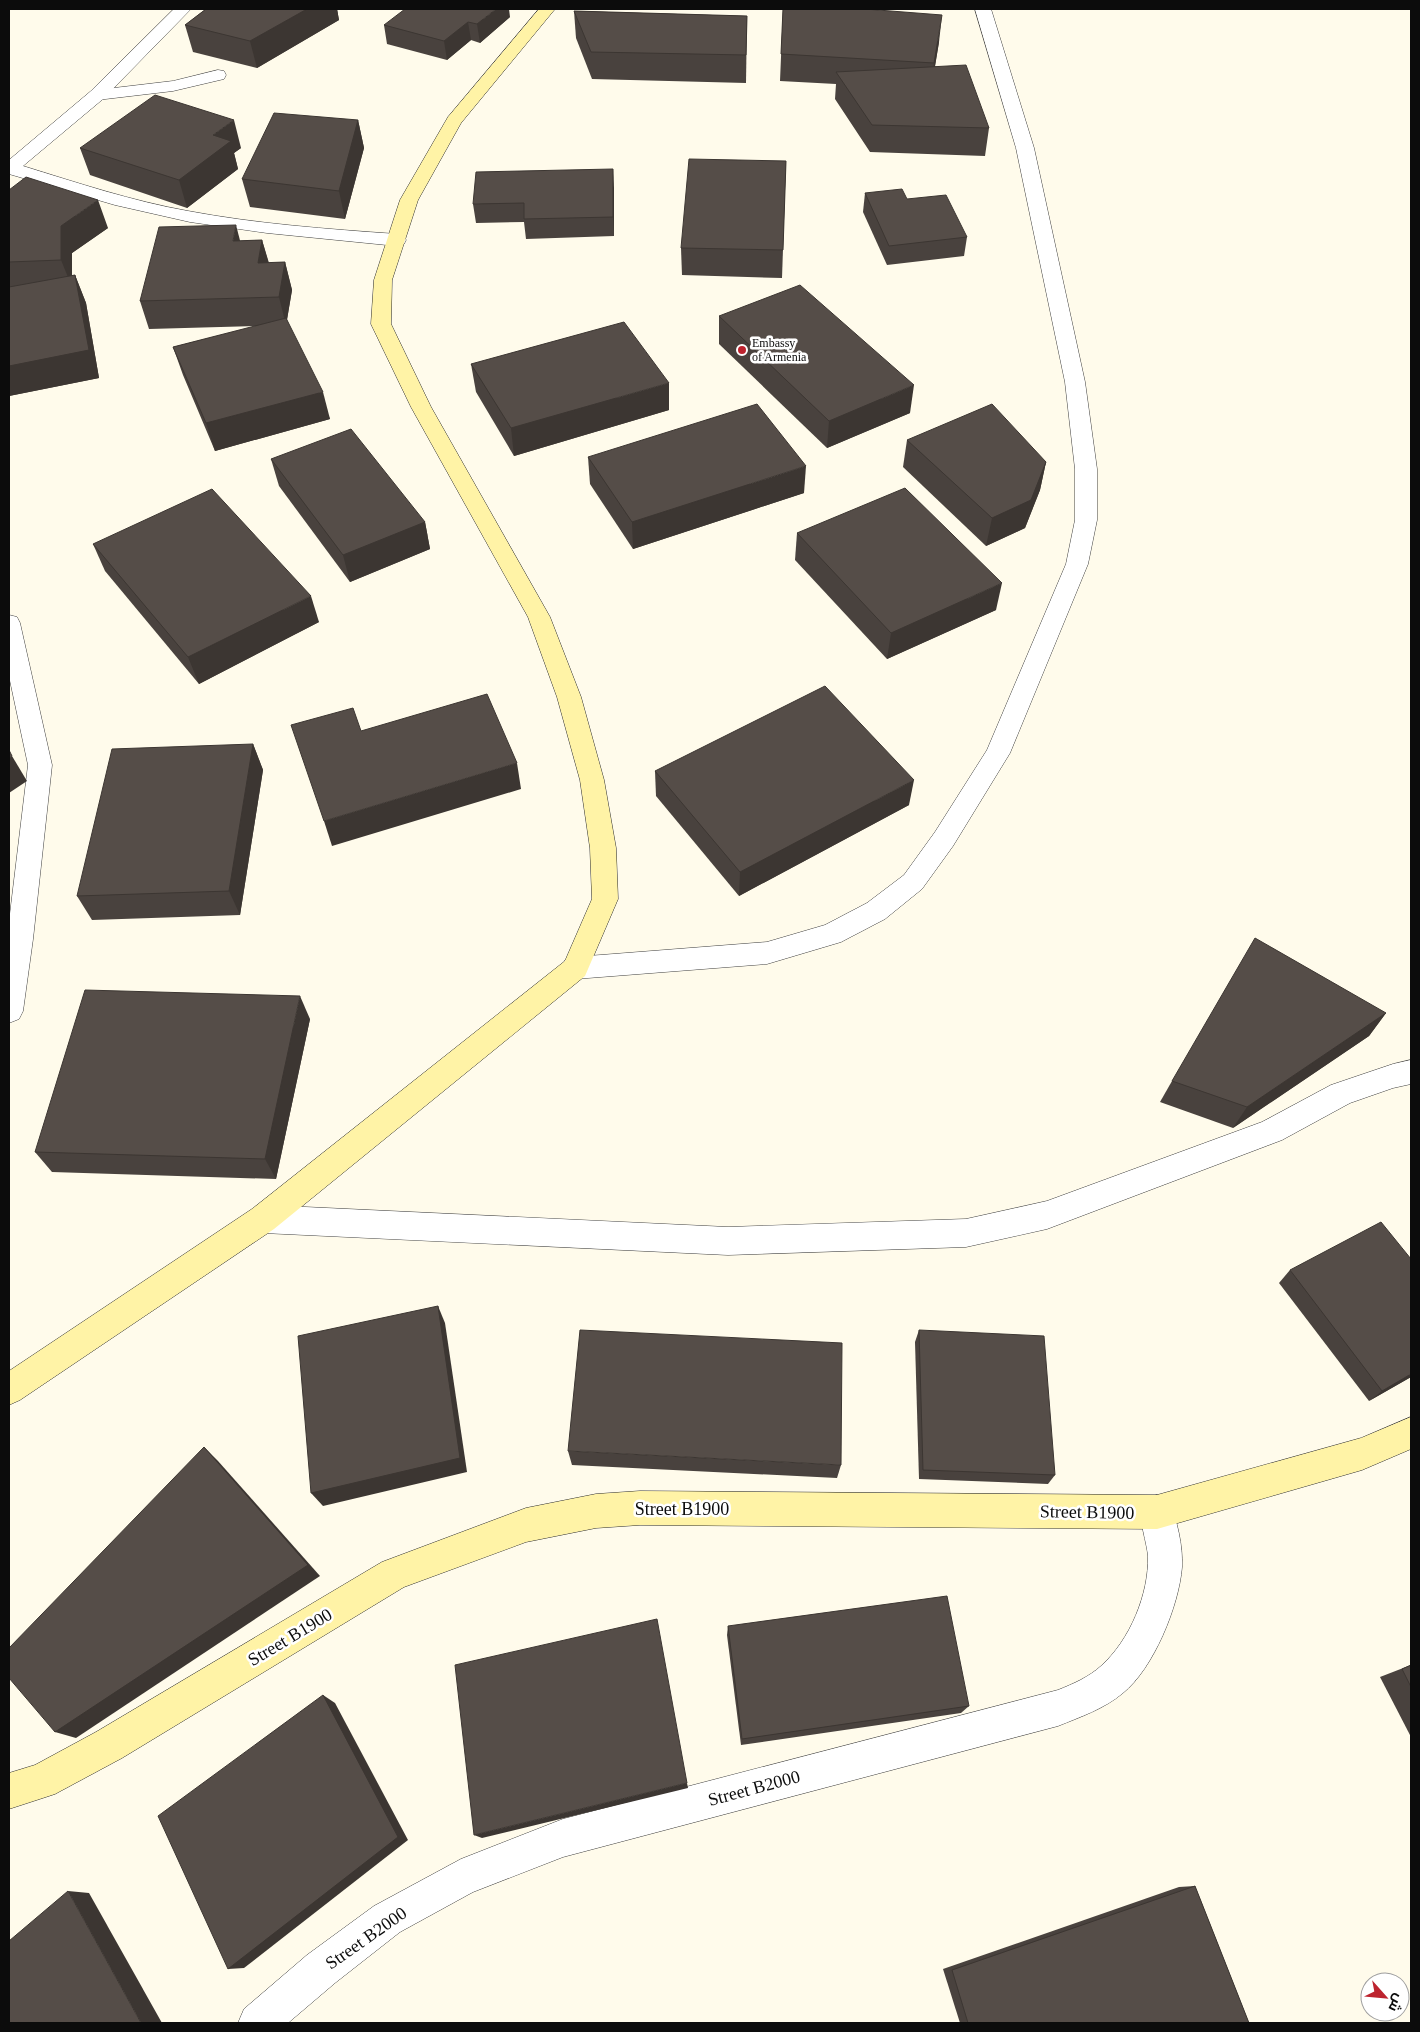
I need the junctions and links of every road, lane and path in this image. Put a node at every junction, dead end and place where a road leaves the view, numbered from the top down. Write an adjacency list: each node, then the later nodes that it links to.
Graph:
1 (183, 9): 5 (street)
2 (547, 9): 7 (street)
3 (983, 9): 10 (street)
4 (218, 75): 5 (street)
5 (97, 95): 6 (street)
6 (10, 168): 7 (street)
7 (397, 240): 10 (street)
8 (9, 623): 9 (street)
9 (14, 939): 11 (street)
10 (575, 968): 13 (street)
11 (9, 1011)
12 (1411, 1072): 13 (street)
13 (264, 1219): 14 (street)
14 (9, 1389)
15 (1411, 1433): 16 (street, Street B1900)
16 (1157, 1512): 17 (street, Street B1900); 18 (street, Street B2000)
17 (9, 1791)
18 (258, 2023)

